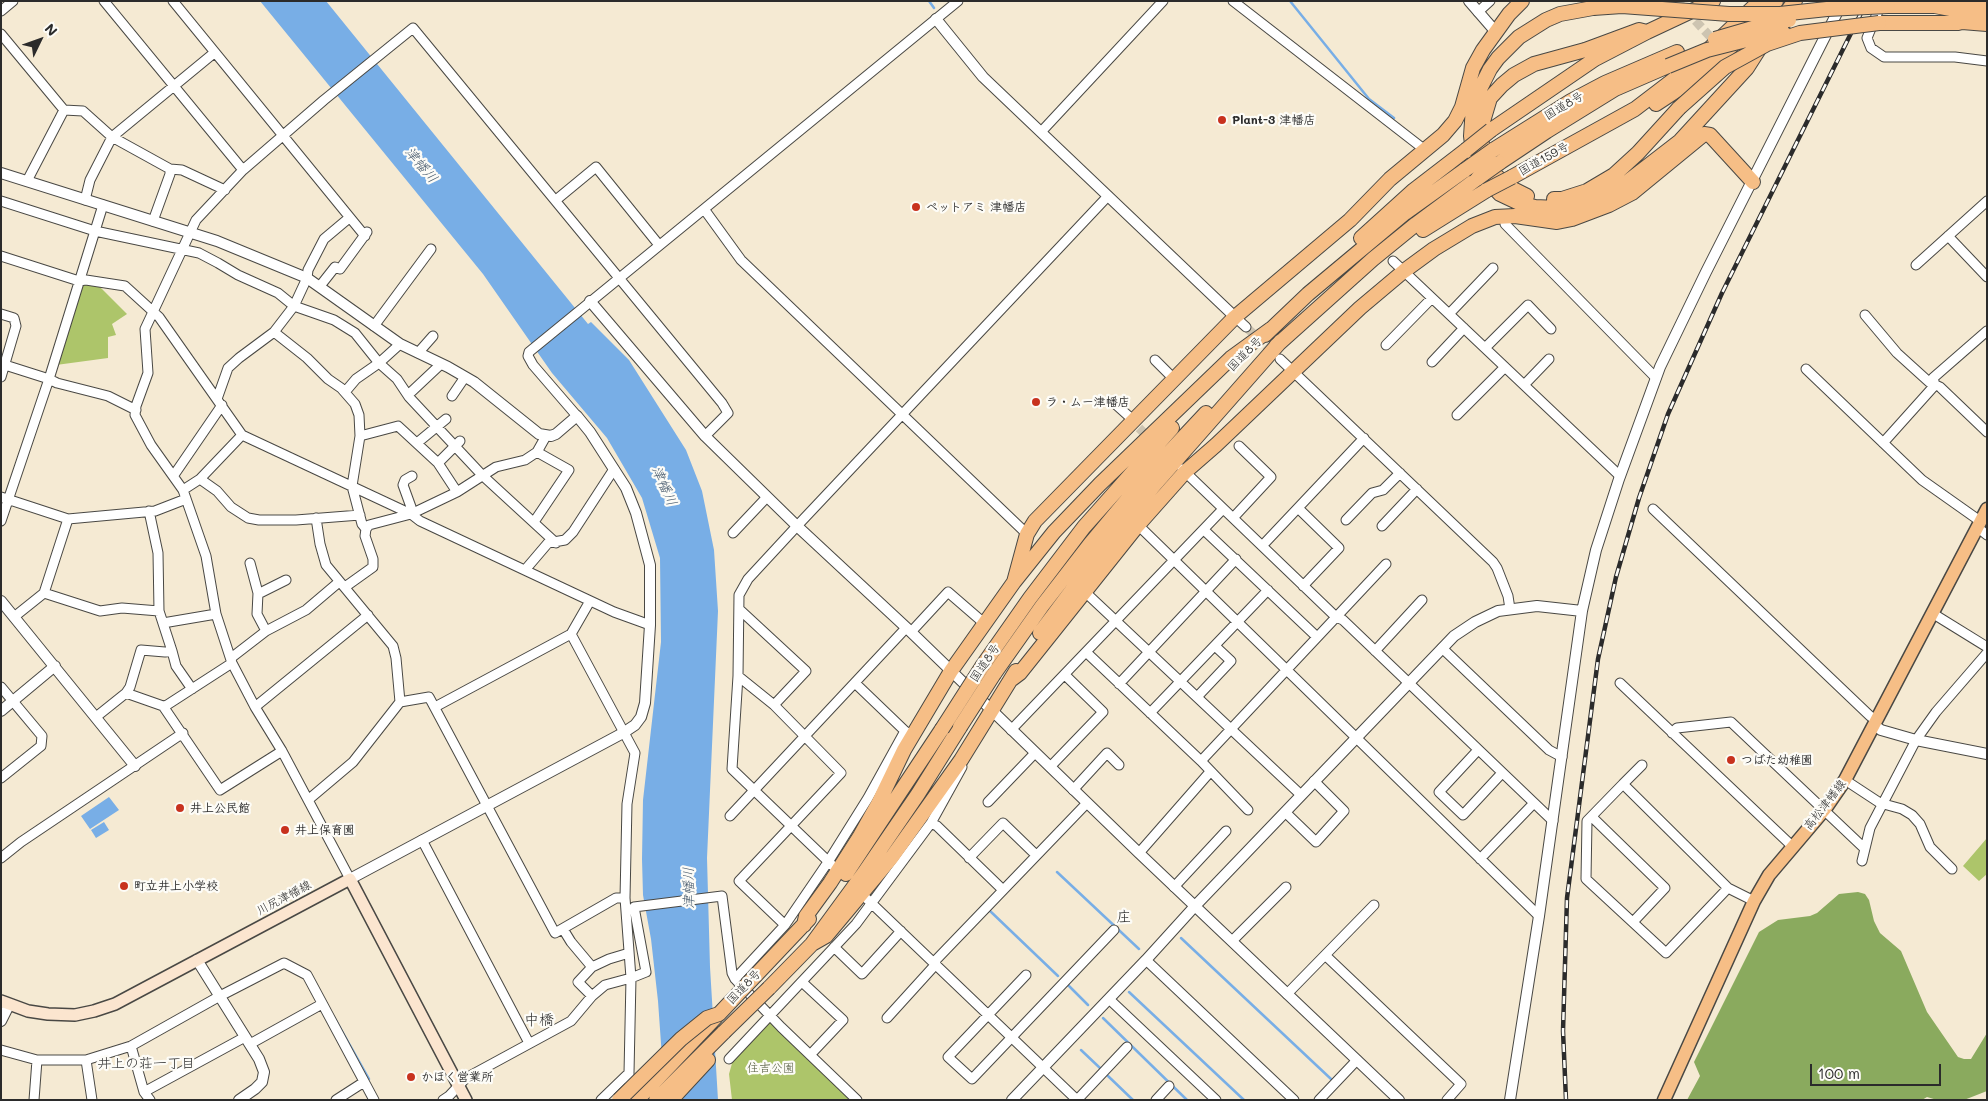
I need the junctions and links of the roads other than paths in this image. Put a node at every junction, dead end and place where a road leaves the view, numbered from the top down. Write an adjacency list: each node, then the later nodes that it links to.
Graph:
1 (12, 1): 20 (street)
2 (104, 1): 35 (street)
3 (173, 1): 32 (street)
4 (958, 1): 23 (street)
5 (1163, 1): 38 (street)
6 (1233, 1): 41 (street)
7 (1469, 1): 21 (street)
8 (1490, 1): 21 (street)
9 (1522, 1): 29 (highway)
10 (1696, 1): 24 (highway)
11 (1713, 1): 24 (highway)
12 (1760, 1): 37 (highway, 国道159号)
13 (1776, 1): 37 (highway)
14 (1795, 1): 34 (highway)
15 (1810, 1): 34 (highway)
16 (1843, 1): 47 (street)
17 (1885, 3): 19 (highway, 国道8号); 33 (street); 34 (highway, bridge); 42 (highway, 国道8号, bridge)
18 (1987, 3): 19 (highway)
19 (1935, 6): 22 (highway, 国道8号)
20 (1, 11)
21 (1478, 12): 29 (street)
22 (1987, 16)
23 (936, 20): 38 (street); 55 (street)
24 (1668, 22): 30 (highway)
25 (1879, 23): 26 (highway, 国道8号); 30 (highway, bridge); 42 (highway, 国道8号, bridge)
26 (1958, 23): 27 (highway, 国道8号); 28 (highway)
27 (1987, 24)
28 (1987, 30)
29 (1495, 31): 41 (highway)
30 (1647, 32): 75 (highway, bridge)
31 (1, 34): 36 (street)
32 (214, 52): 35 (street); 40 (street)
33 (1987, 61)
34 (1748, 68)
35 (174, 86): 39 (street); 44 (street)
36 (64, 110): 39 (street); 46 (street)
37 (1599, 129): 79 (highway, 国道159号, bridge)
38 (1041, 132): 49 (street)
39 (112, 137): 43 (street); 50 (street)
40 (283, 137): 44 (street); 51 (street); 57 (street)
41 (1425, 150): 84 (highway)
42 (1496, 157): 75 (highway, 国道8号, bridge); 79 (highway, 国道8号, bridge)
43 (170, 169): 48 (street); 58 (street)
44 (243, 170): 48 (street)
45 (1, 173): 46 (street)
46 (27, 181): 50 (street)
47 (1753, 182): 56 (highway); 111 (street)
48 (225, 190): 60 (street)
49 (1108, 196): 84 (street); 121 (street)
50 (85, 200): 54 (street)
51 (556, 200): 62 (street); 70 (street)
52 (1, 201): 59 (street)
53 (1987, 201): 61 (street)
54 (103, 205): 58 (street); 59 (street)
55 (704, 209): 62 (street); 121 (street)
56 (1505, 216): 69 (highway); 111 (street)
57 (349, 218): 72 (street); 74 (street)
58 (153, 221): 60 (street)
59 (95, 231): 64 (street); 73 (street)
60 (189, 233): 64 (street); 72 (street)
61 (1948, 236): 67 (street); 71 (street)
62 (659, 245): 70 (street)
63 (431, 248): 85 (street)
64 (182, 250): 78 (street); 80 (street)
65 (1, 256): 73 (street)
66 (1393, 261): 69 (street)
67 (1916, 265)
68 (1493, 268): 82 (street)
69 (1404, 271): 76 (street); 107 (highway)
70 (619, 277): 77 (street); 131 (street)
71 (1987, 277)
72 (307, 278): 74 (street); 78 (street)
73 (79, 282): 80 (street); 112 (street)
74 (320, 286): 85 (street)
75 (1308, 294): 88 (highway, 国道8号)
76 (1432, 298): 82 (street); 95 (street)
77 (590, 301): 123 (street); 131 (street)
78 (294, 306): 91 (street); 102 (street)
79 (1320, 307): 93 (highway, 国道8号)
80 (152, 310): 118 (street); 120 (street)
81 (1, 314): 104 (street)
82 (1449, 314): 87 (street)
83 (1864, 315): 114 (street)
84 (1235, 317): 86 (street); 110 (highway)
85 (374, 326): 94 (street)
86 (1246, 327)
87 (1464, 328): 96 (street); 101 (street)
88 (1271, 329): 183 (highway); 222 (highway, 国道8号)
89 (1552, 329): 96 (street)
90 (1987, 331): 114 (street)
91 (274, 332): 115 (street); 118 (street)
92 (433, 336): 97 (street)
93 (1281, 341): 222 (highway, 国道8号); 227 (highway)
94 (400, 344): 97 (street); 102 (street)
95 (1386, 344)
96 (1485, 348): 105 (street)
97 (418, 353): 103 (street)
98 (1280, 359): 107 (street)
99 (1549, 359): 113 (street)
100 (1155, 360): 110 (street)
101 (1432, 362)
102 (379, 363): 115 (street); 116 (street)
103 (441, 364): 109 (street); 116 (street)
104 (5, 365): 108 (street); 112 (street)
105 (1505, 367): 113 (street); 122 (street)
106 (1806, 369): 134 (street)
107 (1293, 370): 132 (street); 140 (highway)
108 (1, 377)
109 (465, 377): 117 (street); 130 (street)
110 (1174, 378): 125 (highway)
111 (1656, 378): 145 (street)
112 (49, 379): 120 (street); 152 (street)
113 (1524, 385): 145 (street)
114 (1935, 385): 127 (street); 134 (street)
115 (345, 392): 129 (street)
116 (408, 395): 126 (street)
117 (452, 396)
118 (220, 402): 128 (street); 142 (street)
119 (1113, 402): 125 (street)
120 (136, 410): 142 (street)
121 (902, 414): 168 (street); 174 (street)
122 (1457, 415)
123 (577, 416): 130 (street); 139 (street)
124 (446, 419): 126 (street)
125 (1134, 423): 174 (highway)
126 (436, 426): 133 (street); 135 (street)
127 (1987, 432)
128 (242, 434): 146 (street); 147 (street)
129 (360, 436): 133 (street); 147 (street)
130 (546, 436): 137 (street)
131 (706, 436): 151 (street)
132 (1364, 438): 141 (street); 154 (street)
133 (417, 443): 138 (street)
134 (1883, 443): 170 (street)
135 (458, 444): 138 (street); 143 (street)
136 (1239, 446): 162 (street)
137 (538, 452): 143 (street); 166 (street)
138 (438, 463): 150 (street)
139 (614, 469): 175 (street); 207 (street)
140 (1184, 470): 157 (street); 167 (highway)
141 (1400, 473): 148 (street); 164 (street)
142 (174, 475): 149 (street)
143 (482, 475): 150 (street); 166 (street)
144 (412, 476): 159 (street)
145 (1620, 476): 197 (street)
146 (200, 479): 149 (street); 161 (street)
147 (352, 486): 159 (street); 160 (street)
148 (1417, 489): 169 (street); 194 (street)
149 (183, 490): 153 (street)
150 (457, 492): 159 (street)
151 (767, 496): 168 (street); 173 (street)
152 (5, 498): 163 (street); 165 (street)
153 (186, 499): 158 (street); 199 (street)
154 (1298, 508): 176 (street); 185 (street)
155 (1653, 509): 247 (street)
156 (1987, 509): 170 (main road, 高松津幡線)
157 (1223, 510): 162 (street); 172 (street)
158 (149, 511): 163 (street); 196 (street)
159 (411, 514): 171 (street); 181 (street)
160 (360, 515): 161 (street); 171 (street)
161 (316, 518): 184 (street)
162 (1233, 518): 176 (street)
163 (68, 519): 189 (street)
164 (1346, 520)
165 (1, 521)
166 (534, 522): 175 (street)
167 (1138, 525): 178 (street); 187 (highway)
168 (797, 526): 195 (street); 208 (street)
169 (1382, 526)
170 (1981, 528): 198 (main road, 高松津幡線)
171 (366, 529): 184 (street)
172 (1204, 530): 177 (street); 178 (street)
173 (733, 534)
174 (1027, 534): 183 (highway)
175 (556, 543): 181 (street)
176 (1262, 546): 185 (street)
177 (1236, 559): 186 (street); 188 (street)
178 (1174, 560): 188 (street); 203 (street)
179 (250, 563): 190 (street)
180 (1386, 564): 202 (street)
181 (525, 570): 193 (street)
182 (286, 580): 190 (street)
183 (1014, 582): 206 (highway)
184 (342, 585): 200 (street); 209 (street)
185 (1303, 586): 202 (street)
186 (1268, 590): 204 (street); 211 (street)
187 (1084, 591): 203 (street); 227 (highway)
188 (1206, 591): 204 (street); 218 (street)
189 (44, 593): 196 (street); 201 (street)
190 (258, 594): 209 (street)
191 (1422, 600): 216 (street)
192 (1, 601): 201 (street)
193 (590, 601): 207 (street); 210 (street)
194 (1510, 608): 197 (street); 214 (street)
195 (739, 609): 226 (street); 239 (street)
196 (159, 611): 205 (street)
197 (1582, 611): 261 (street)
198 (1932, 613): 213 (street); 247 (main road, 高松津幡線)
199 (216, 614): 205 (street); 220 (street)
200 (368, 615): 238 (street); 241 (street)
201 (14, 617): 221 (street)
202 (1336, 618): 211 (street); 216 (street)
203 (1116, 622): 217 (street); 218 (street)
204 (1238, 622): 212 (street); 223 (street)
205 (163, 623): 215 (street)
206 (985, 624): 208 (street); 224 (highway)
207 (650, 625): 251 (street)
208 (908, 630): 224 (street); 229 (street)
209 (266, 631): 220 (street)
210 (571, 634): 242 (street); 251 (street)
211 (1318, 637): 223 (street)
212 (1215, 646): 228 (street); 236 (street)
213 (1987, 647)
214 (1442, 648): 230 (street); 261 (street)
215 (172, 651): 234 (street); 235 (street)
216 (1375, 651): 230 (street)
217 (1086, 652): 225 (street); 232 (street)
218 (1149, 652): 228 (street); 232 (street)
219 (1987, 652): 256 (street)
220 (232, 660): 234 (street); 241 (street)
221 (55, 666): 237 (street); 246 (street)
222 (988, 669): 316 (highway, 国道8号, bridge); 321 (highway, 国道8号, bridge)
223 (1287, 670): 248 (street); 255 (street)
224 (951, 671): 243 (street); 253 (highway)
225 (1065, 675): 249 (street); 267 (street)
226 (738, 676): 239 (street); 274 (street)
227 (1012, 679): 243 (highway)
228 (1181, 682): 236 (street); 245 (street)
229 (855, 683): 253 (street); 254 (street)
230 (1408, 683): 255 (street); 257 (street)
231 (1620, 683): 252 (street)
232 (1119, 684): 245 (street)
233 (1, 687): 237 (street)
234 (192, 689): 240 (street)
235 (126, 692): 240 (street); 246 (street)
236 (1197, 696): 248 (street)
237 (13, 702): 244 (street); 270 (street)
238 (400, 702): 242 (street); 277 (street)
239 (774, 705): 254 (street)
240 (163, 706): 250 (street)
241 (256, 707): 258 (street)
242 (435, 707): 282 (street)
243 (991, 710): 249 (street); 262 (highway)
244 (1, 711)
245 (1150, 713): 263 (street)
246 (96, 717): 266 (street)
247 (1875, 723): 256 (street); 271 (main road, 高松津幡線)
248 (1231, 729): 263 (street); 276 (street)
249 (1012, 730): 259 (street)
250 (183, 733): 258 (street); 266 (street)
251 (623, 733): 282 (street); 308 (street)
252 (1672, 733): 283 (street); 293 (street)
253 (908, 734): 301 (street); 316 (highway)
254 (806, 736): 274 (street); 290 (street)
255 (1356, 738): 272 (street); 299 (street)
256 (1916, 740): 260 (street); 281 (street)
257 (1478, 750): 269 (street); 269 (street)
258 (282, 751): 277 (street)
259 (1035, 753): 267 (street); 278 (street)
260 (1987, 754)
261 (1562, 757): 288 (street)
262 (961, 759): 289 (street); 321 (highway)
263 (1200, 761): 268 (street)
264 (1119, 765): 275 (street)
265 (1642, 765): 273 (street)
266 (135, 766): 297 (street)
267 (1050, 767): 275 (street)
268 (1210, 772): 284 (street); 295 (street)
269 (1502, 773): 280 (street)
270 (1, 778)
271 (1845, 780): 281 (street); 283 (main road, 高松津幡線)
272 (1314, 781): 276 (street); 285 (street)
273 (1623, 784): 287 (street); 306 (street)
274 (754, 790): 286 (street); 290 (street)
275 (1073, 790): 279 (street)
276 (1301, 795): 285 (street)
277 (308, 800): 303 (street)
278 (988, 802)
279 (1087, 803): 295 (street); 296 (street)
280 (1534, 803): 288 (street); 299 (street)
281 (1883, 803): 294 (street); 302 (street)
282 (488, 804): 292 (street); 317 (street)
283 (1825, 809): 293 (main road, 高松津幡線); 294 (street)
284 (1248, 810)
285 (1285, 812): 312 (street)
286 (730, 816)
287 (1592, 817): 314 (street); 314 (street)
288 (1553, 821): 313 (street)
289 (931, 823): 298 (street); 309 (street)
290 (790, 826): 301 (street); 315 (street)
291 (1226, 831): 304 (street)
292 (422, 840): 303 (street); 347 (street)
293 (1792, 846): 310 (main road, 高松津幡線)
294 (1864, 848): 300 (street)
295 (1139, 853): 304 (street)
296 (1036, 855): 298 (street); 307 (street)
297 (1, 858)
298 (969, 858): 307 (street)
299 (1480, 858): 313 (street)
300 (1862, 861)
301 (830, 864): 315 (street)
302 (1952, 869)
303 (350, 879): 325 (main road, 川尻津幡線); 359 (main road)
304 (1174, 887): 312 (street)
305 (1286, 887): 320 (street)
306 (1728, 888): 310 (street); 314 (street)
307 (1002, 890): 327 (street)
308 (624, 898): 317 (street); 323 (street)
309 (869, 901): 319 (street); 322 (street)
310 (1754, 901): 386 (main road, 高松津幡線)
311 (1374, 905): 324 (street)
312 (1195, 906): 320 (street); 326 (street)
313 (1539, 916): 385 (street)
314 (1633, 922)
315 (785, 925): 331 (street)
316 (804, 925): 339 (highway, 国道8号, bridge)
317 (563, 929): 328 (street)
318 (1114, 930): 345 (street)
319 (901, 931): 322 (street); 327 (street)
320 (1232, 941): 333 (street)
321 (812, 944): 344 (highway, 国道8号, bridge)
322 (834, 947): 332 (street)
323 (629, 953): 328 (street); 330 (street)
324 (1325, 956): 333 (street); 384 (street)
325 (197, 960): 334 (street); 337 (main road, 川尻津幡線)
326 (1146, 960): 336 (street); 381 (street)
327 (935, 963): 341 (street); 342 (street)
328 (592, 967): 335 (street)
329 (1026, 975): 341 (street)
330 (631, 978): 331 (street); 335 (street); 357 (street)
331 (735, 979): 340 (street)
332 (802, 982): 340 (street); 351 (street)
333 (1287, 994): 355 (street)
334 (220, 996): 338 (street); 346 (street); 348 (street)
335 (592, 996): 347 (street)
336 (1108, 999): 356 (street); 380 (street)
337 (5, 1002): 343 (street)
338 (322, 1004): 346 (street); 358 (street)
339 (719, 1014): 371 (highway, 国道8号, bridge); 373 (highway, 国道8号)
340 (769, 1015): 351 (street); 352 (street)
341 (988, 1015): 345 (street); 345 (street)
342 (887, 1018)
343 (1, 1021)
344 (724, 1032): 374 (highway, 国道8号); 375 (highway, 国道8号)
345 (1012, 1038): 356 (street)
346 (247, 1040): 361 (street); 365 (street)
347 (529, 1043): 359 (street)
348 (131, 1046): 354 (street); 361 (street)
349 (1128, 1047): 378 (street)
350 (1, 1050): 353 (street)
351 (810, 1055): 376 (street)
352 (729, 1058)
353 (37, 1060): 354 (street); 362 (street)
354 (86, 1060): 363 (street)
355 (1357, 1060): 382 (street); 383 (street)
356 (1043, 1068): 377 (street); 378 (street)
357 (629, 1073): 370 (street); 372 (street)
358 (364, 1082): 366 (street); 367 (street)
359 (459, 1086): 368 (street); 369 (main road)
360 (1169, 1086): 379 (street)
361 (144, 1092): 364 (street)
362 (34, 1100)
363 (92, 1100)
364 (150, 1100)
365 (239, 1100)
366 (336, 1100)
367 (374, 1100)
368 (443, 1100)
369 (466, 1100)
370 (601, 1100)
371 (619, 1100)
372 (631, 1100)
373 (637, 1100)
374 (656, 1100)
375 (671, 1100)
376 (857, 1100)
377 (1012, 1100)
378 (1077, 1100)
379 (1156, 1100)
380 (1216, 1100)
381 (1294, 1100)
382 (1319, 1100)
383 (1399, 1100)
384 (1447, 1100)
385 (1510, 1100)
386 (1664, 1100)

